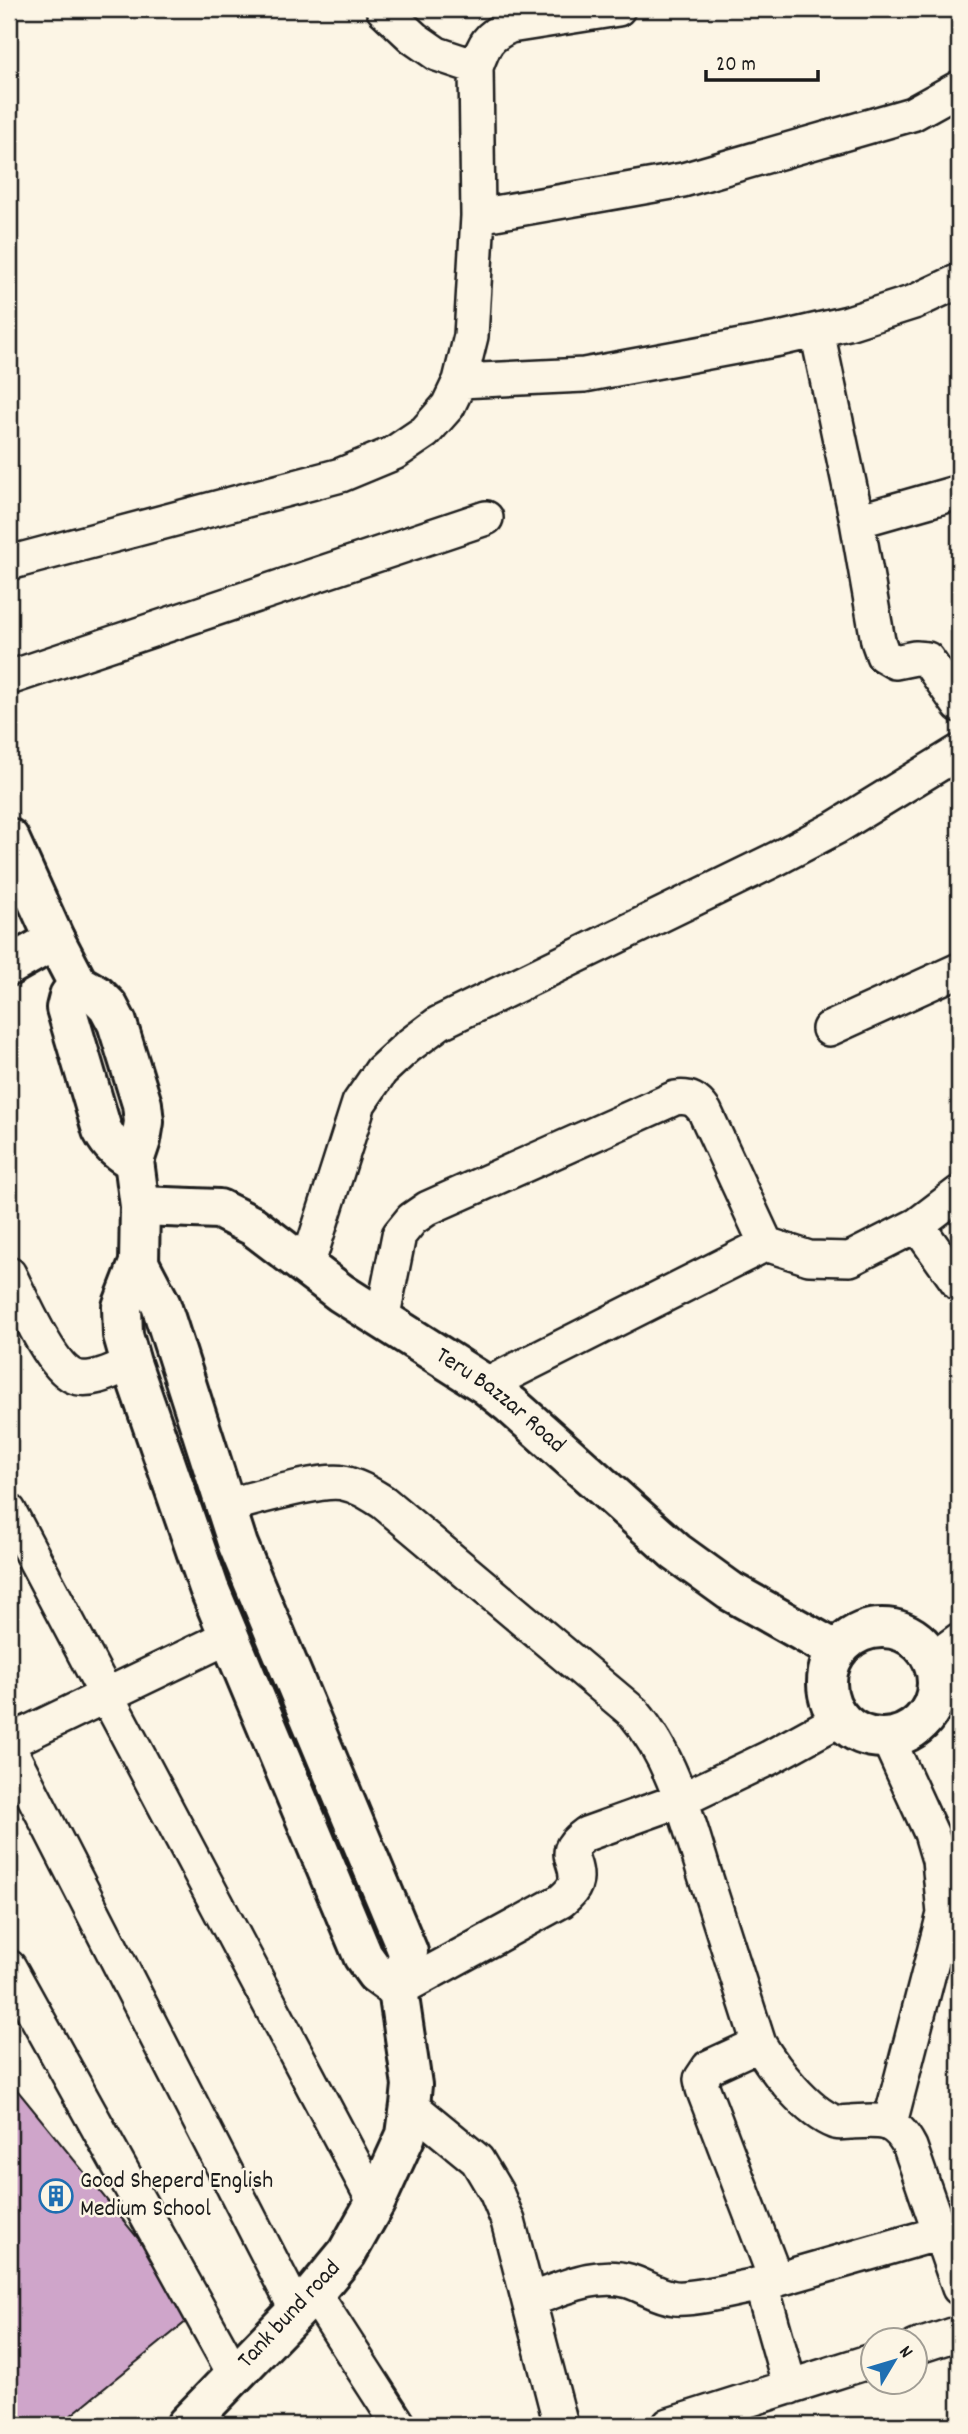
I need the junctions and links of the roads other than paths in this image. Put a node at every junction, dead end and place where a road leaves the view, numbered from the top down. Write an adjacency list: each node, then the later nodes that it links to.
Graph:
1 (383, 9): 3 (street)
2 (618, 9): 3 (street)
3 (476, 67): 5 (street)
4 (959, 88): 5 (street)
5 (478, 216): 8 (street)
6 (959, 281): 7 (street)
7 (817, 331): 8 (street); 11 (street)
8 (460, 381): 12 (street)
9 (959, 492): 11 (street)
10 (486, 518): 13 (street)
11 (857, 521): 14 (street)
12 (9, 563)
13 (9, 678)
14 (959, 705)
15 (959, 752): 26 (street)
16 (9, 838): 17 (street)
17 (55, 940): 18 (street); 22 (street)
18 (9, 966)
19 (959, 970): 20 (street)
20 (829, 1030)
21 (959, 1193): 23 (street)
22 (140, 1206): 25 (street); 26 (street, Teru Bazzar Road)
23 (916, 1225): 24 (street); 28 (street)
24 (766, 1244): 29 (street); 31 (street)
25 (139, 1263): 30 (street); 32 (street)
26 (307, 1266): 29 (street, Teru Bazzar Road)
27 (9, 1274): 30 (street)
28 (959, 1284)
29 (382, 1320): 31 (street, Teru Bazzar Road)
30 (131, 1363): 34 (street)
31 (486, 1385): 35 (street, Teru Bazzar Road)
32 (225, 1506): 42 (street); 44 (street)
33 (9, 1511): 37 (street)
34 (230, 1636): 37 (street); 44 (street)
35 (837, 1651): 36 (street); 38 (street)
36 (947, 1677): 39 (street)
37 (105, 1694): 40 (street); 48 (street)
38 (840, 1719): 39 (street); 42 (street)
39 (888, 1739): 47 (street)
40 (9, 1742)
41 (9, 1748): 53 (street)
42 (681, 1800): 44 (street); 45 (street)
43 (9, 1967): 57 (street)
44 (398, 1990): 46 (street, Tank bund road)
45 (759, 2044): 47 (street); 50 (street)
46 (410, 2105): 48 (street, Tank bund road); 52 (street)
47 (890, 2123): 49 (street)
48 (375, 2203): 53 (street, Tank bund road)
49 (940, 2233): 50 (street); 51 (street)
50 (769, 2282): 52 (street); 58 (street)
51 (959, 2288)
52 (529, 2300): 61 (street)
53 (306, 2302): 57 (street, Tank bund road); 60 (street)
54 (959, 2333): 55 (street)
55 (930, 2342)
56 (860, 2364): 58 (street)
57 (235, 2375): 59 (street, Tank bund road)
58 (789, 2387): 62 (street)
59 (186, 2425)
60 (399, 2425)
61 (561, 2425)
62 (669, 2425)

